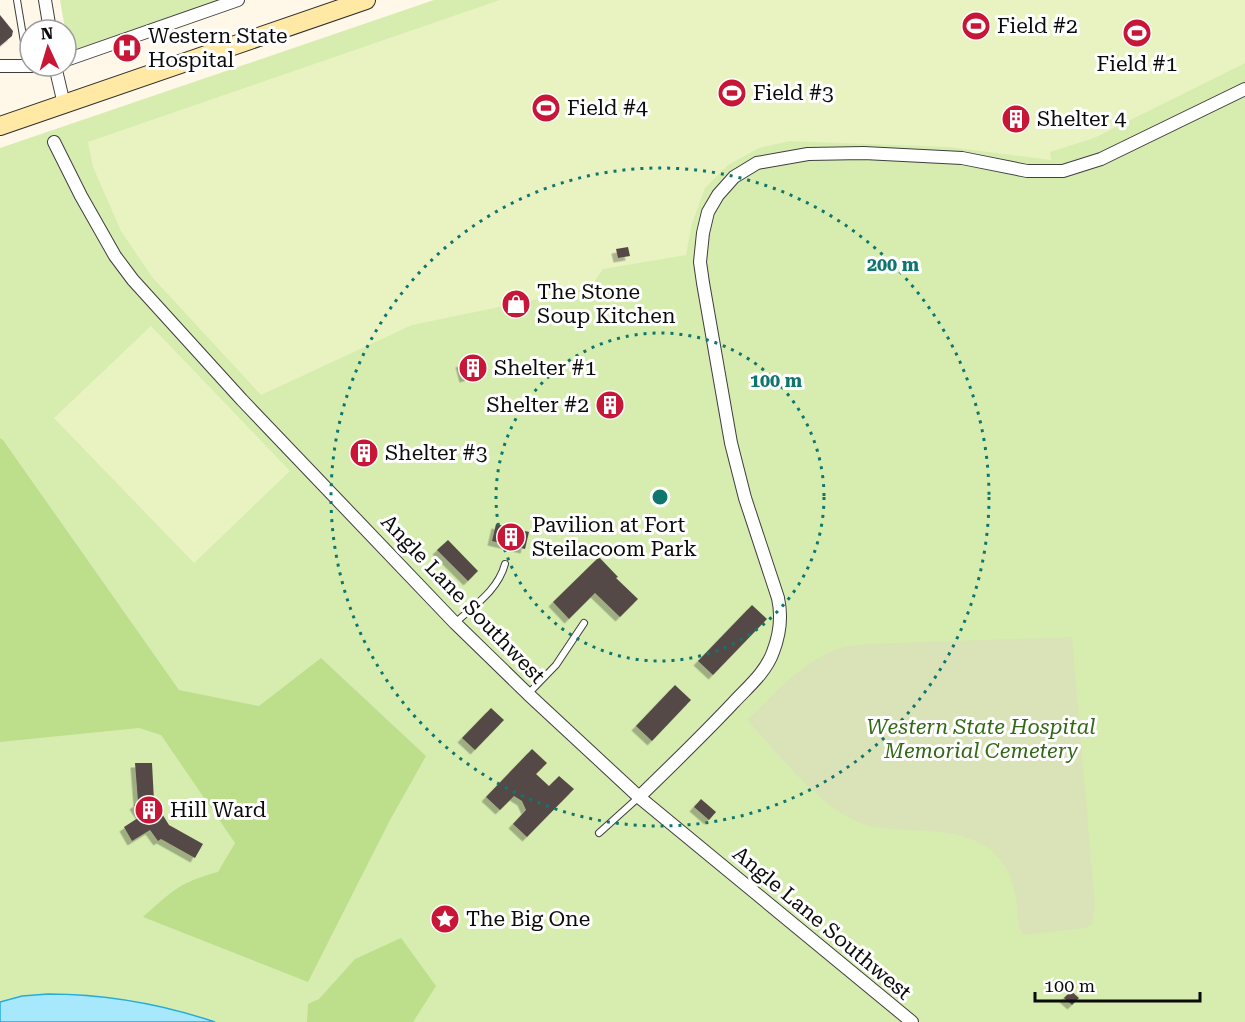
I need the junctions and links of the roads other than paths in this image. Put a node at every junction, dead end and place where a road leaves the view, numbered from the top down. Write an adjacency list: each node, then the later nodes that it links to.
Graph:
1 (17, 0): 5 (lane)
2 (45, 0): 6 (street)
3 (238, 0): 7 (street)
4 (366, 0): 12 (main road)
5 (20, 18)
6 (48, 18)
7 (78, 56)
8 (0, 66): 9 (street)
9 (18, 66)
10 (58, 78): 12 (street)
11 (1245, 89): 19 (street)
12 (64, 104): 13 (main road)
13 (0, 126)
14 (54, 142): 16 (street, Angle Lane Southwest)
15 (505, 564): 16 (lane)
16 (456, 622): 18 (street, Angle Lane Southwest)
17 (584, 623): 18 (lane)
18 (528, 694): 19 (street, Angle Lane Southwest)
19 (639, 797): 20 (lane); 21 (street, Angle Lane Southwest)
20 (599, 832)
21 (912, 1022)

